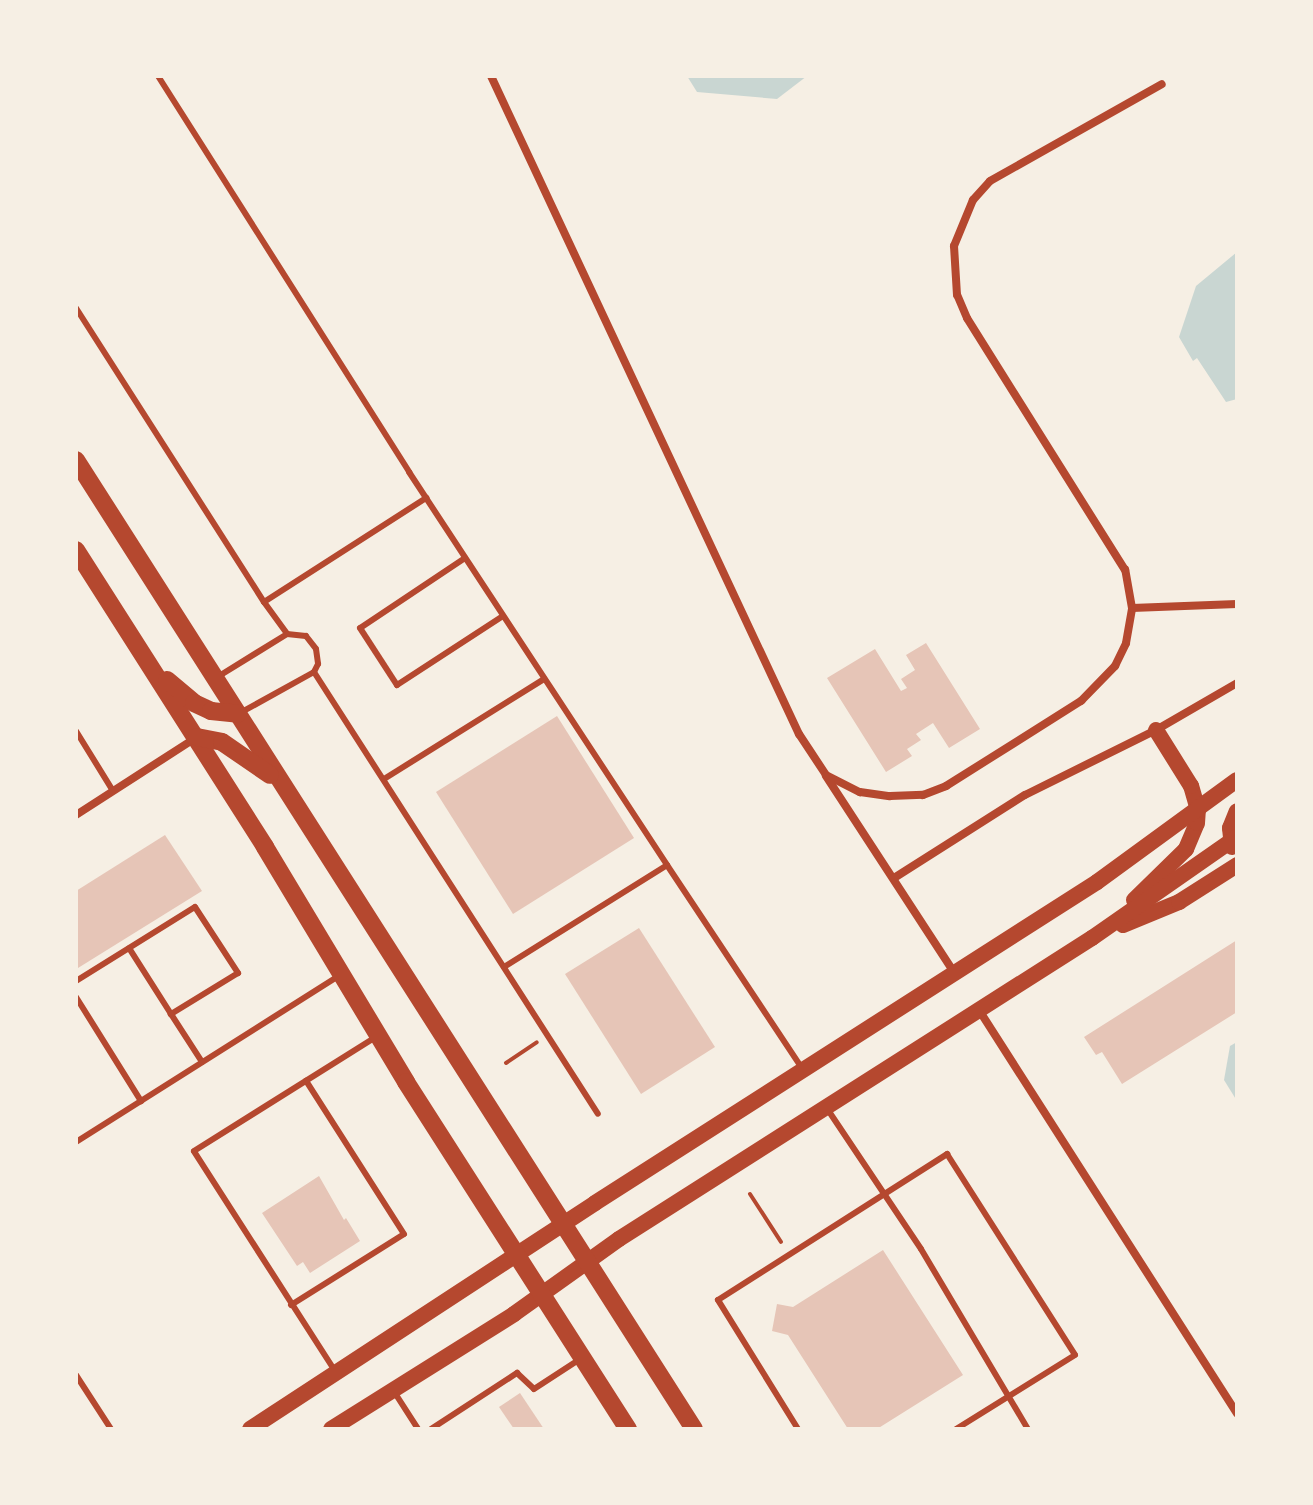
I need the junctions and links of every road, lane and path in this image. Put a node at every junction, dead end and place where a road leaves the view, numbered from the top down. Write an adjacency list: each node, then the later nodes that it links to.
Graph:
1 (158, 76): 6 (lane)
2 (491, 76): 23 (street)
3 (1162, 84): 11 (street)
4 (76, 308): 9 (lane)
5 (76, 460): 16 (main road)
6 (426, 498): 8 (lane); 9 (lane)
7 (76, 550): 14 (main road)
8 (465, 558): 12 (lane); 12 (lane)
9 (264, 602): 13 (lane)
10 (1237, 604): 11 (street)
11 (1132, 608): 23 (street)
12 (503, 616): 17 (lane)
13 (287, 634): 15 (lane); 16 (lane)
14 (150, 665): 19 (main road); 22 (main road)
15 (314, 672): 19 (lane); 24 (lane)
16 (215, 678): 19 (main road)
17 (544, 679): 24 (lane); 32 (lane)
18 (1237, 683): 20 (street)
19 (238, 714): 26 (main road)
20 (1156, 730): 28 (main road); 34 (street)
21 (76, 731): 27 (lane)
22 (197, 737): 26 (main road); 27 (street); 39 (main road)
23 (826, 775): 34 (street)
24 (384, 779): 37 (lane)
25 (1237, 780): 28 (main road)
26 (284, 787): 56 (main road)
27 (113, 791): 30 (street)
28 (1198, 810): 35 (main road); 38 (main road)
29 (1237, 811): 31 (main road)
30 (76, 815)
31 (1235, 845): 35 (main road)
32 (667, 865): 37 (lane); 48 (lane)
33 (1237, 865): 35 (main road)
34 (894, 878): 38 (street)
35 (1092, 938): 42 (main road)
36 (129, 948): 40 (lane); 43 (lane); 43 (lane)
37 (504, 967): 45 (lane)
38 (955, 973): 48 (main road)
39 (340, 975): 44 (main road); 46 (lane)
40 (76, 981)
41 (76, 997): 50 (lane)
42 (979, 1010): 51 (main road); 67 (street)
43 (171, 1014): 46 (lane)
44 (377, 1036): 49 (lane); 58 (main road)
45 (548, 1036): 47 (path); 52 (lane)
46 (202, 1062): 50 (lane)
47 (506, 1063)
48 (803, 1070): 56 (main road)
49 (306, 1081): 61 (lane); 61 (lane)
50 (141, 1101): 53 (lane)
51 (826, 1107): 55 (lane); 59 (main road)
52 (598, 1114)
53 (76, 1142)
54 (750, 1194): 57 (path)
55 (885, 1194): 57 (lane); 66 (lane); 66 (lane)
56 (563, 1225): 58 (main road); 59 (main road)
57 (789, 1255): 75 (lane)
58 (516, 1257): 60 (main road); 63 (main road)
59 (587, 1262): 60 (main road); 74 (main road)
60 (541, 1294): 62 (main road); 65 (main road)
61 (291, 1305): 63 (lane)
62 (582, 1358): 72 (lane); 73 (main road)
63 (337, 1374): 69 (main road)
64 (76, 1375): 68 (lane)
65 (393, 1390): 70 (main road); 71 (lane)
66 (1011, 1395): 76 (lane); 77 (lane)
67 (1237, 1414)
68 (111, 1429)
69 (250, 1429)
70 (331, 1429)
71 (418, 1429)
72 (431, 1429)
73 (628, 1429)
74 (694, 1429)
75 (798, 1429)
76 (956, 1429)
77 (1028, 1429)

